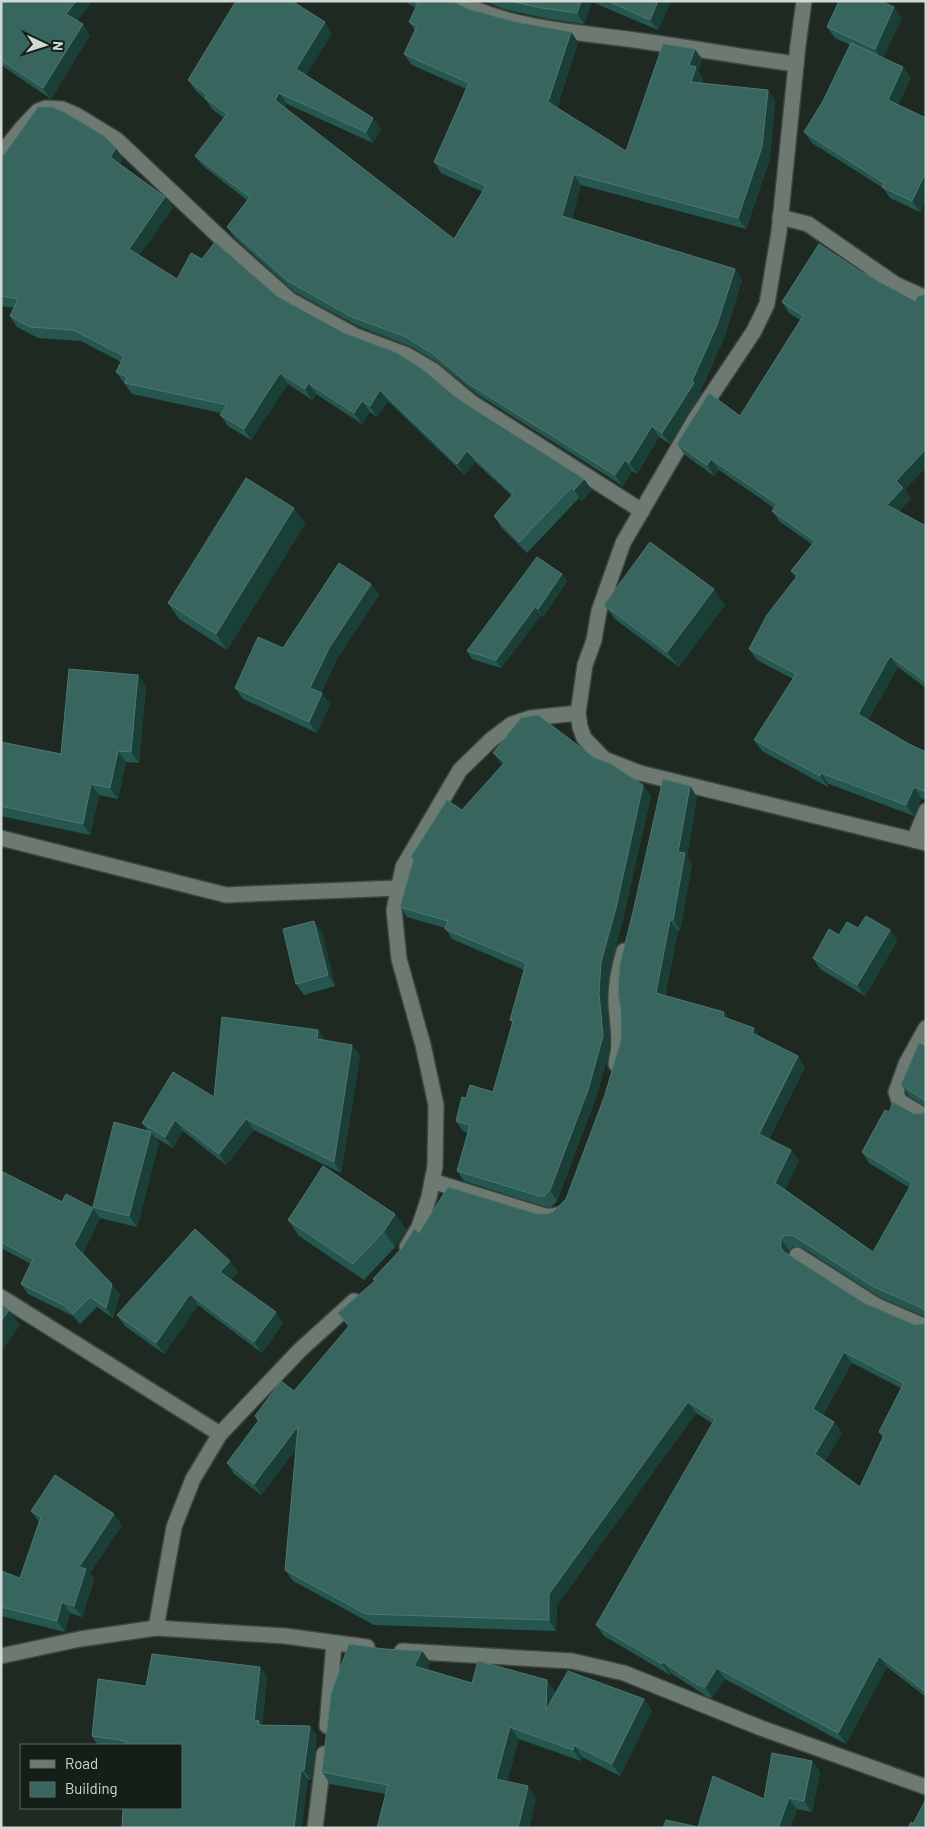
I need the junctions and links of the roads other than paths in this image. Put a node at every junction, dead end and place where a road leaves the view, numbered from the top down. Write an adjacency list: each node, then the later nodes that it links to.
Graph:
1 (457, 1): 3 (street)
2 (804, 1): 3 (street)
3 (796, 64): 5 (street)
4 (1, 154): 7 (street)
5 (780, 217): 6 (street); 7 (street)
6 (926, 298)
7 (642, 511): 8 (street)
8 (578, 713): 11 (street); 12 (street)
9 (926, 811): 11 (street)
10 (1, 838): 12 (street)
11 (920, 842)
12 (399, 888): 17 (street)
13 (628, 938): 15 (street)
14 (926, 1028): 16 (street)
15 (612, 1079)
16 (926, 1117)
17 (432, 1181): 18 (street); 20 (street)
18 (565, 1206)
19 (797, 1256): 23 (street)
20 (397, 1260)
21 (365, 1291): 24 (street)
22 (1, 1297): 24 (street)
23 (926, 1326)
24 (220, 1434): 25 (street)
25 (156, 1628): 26 (street); 27 (street)
26 (334, 1643): 28 (street); 29 (street)
27 (1, 1656)
28 (926, 1787)
29 (315, 1828)

